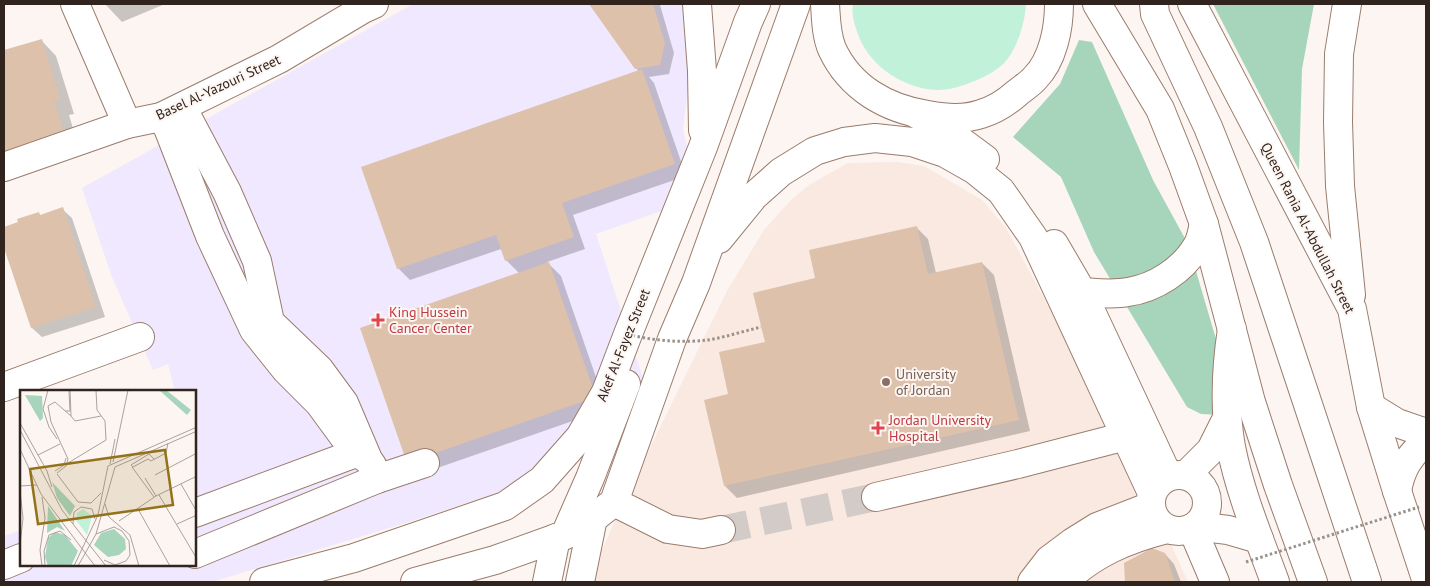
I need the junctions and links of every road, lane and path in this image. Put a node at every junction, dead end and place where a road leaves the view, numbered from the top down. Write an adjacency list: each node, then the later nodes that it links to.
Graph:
1 (75, 4): 14 (main road)
2 (697, 4): 15 (main road)
3 (756, 4): 15 (main road, Akef Al-Fayez Street)
4 (796, 4): 18 (main road)
5 (825, 4): 13 (main road)
6 (1058, 4): 13 (main road)
7 (1097, 4): 17 (main road)
8 (1192, 4): 21 (main road, Queen Rania Al-Abdullah Street)
9 (1346, 4): 21 (main road)
10 (366, 5): 12 (main road, Basel Al-Yazouri Street)
11 (1150, 7): 60 (main road)
12 (172, 112): 14 (main road, Basel Al-Yazouri Street); 32 (main road)
13 (915, 113): 19 (main road)
14 (127, 124): 16 (main road, Basel Al-Yazouri Street)
15 (703, 147): 20 (main road, Akef Al-Fayez Street)
16 (4, 167)
17 (1204, 224): 19 (main road); 23 (main road)
18 (696, 283): 30 (main road); 38 (main road)
19 (1082, 292): 34 (main road)
20 (644, 294): 24 (main road, Akef Al-Fayez Street); 42 (main road)
21 (1352, 309): 27 (main road, Queen Rania Al-Abdullah Street)
22 (761, 327): 24 (path, bridge)
23 (1232, 327): 28 (main road); 59 (main road)
24 (628, 334): 51 (main road, Akef Al-Fayez Street)
25 (140, 337): 26 (main road)
26 (4, 387)
27 (1371, 407): 29 (main road); 35 (main road, Queen Rania Al-Abdullah Street)
28 (1228, 418): 34 (main road); 44 (main road)
29 (1426, 433)
30 (1126, 436): 34 (main road); 36 (main road)
31 (1426, 442): 35 (main road)
32 (366, 463): 33 (main road); 39 (main road); 46 (main road)
33 (425, 463)
34 (1164, 487): 40 (main road); 40 (main road); 55 (main road)
35 (1396, 491): 50 (main road, Queen Rania Al-Abdullah Street)
36 (876, 497)
37 (1419, 507): 48 (path, bridge)
38 (604, 510): 41 (main road); 42 (main road); 54 (main road)
39 (196, 513)
40 (1185, 528): 44 (main road); 56 (main road); 57 (main road)
41 (720, 530)
42 (560, 536): 52 (main road); 53 (main road)
43 (20, 538): 45 (main road)
44 (1259, 539): 58 (main road)
45 (4, 545)
46 (196, 553)
47 (20, 558): 49 (main road)
48 (1246, 562)
49 (4, 565)
50 (1426, 579)
51 (264, 582)
52 (415, 582)
53 (547, 582)
54 (580, 582)
55 (1032, 582)
56 (1064, 582)
57 (1214, 582)
58 (1275, 582)
59 (1313, 582)
60 (1367, 582)

